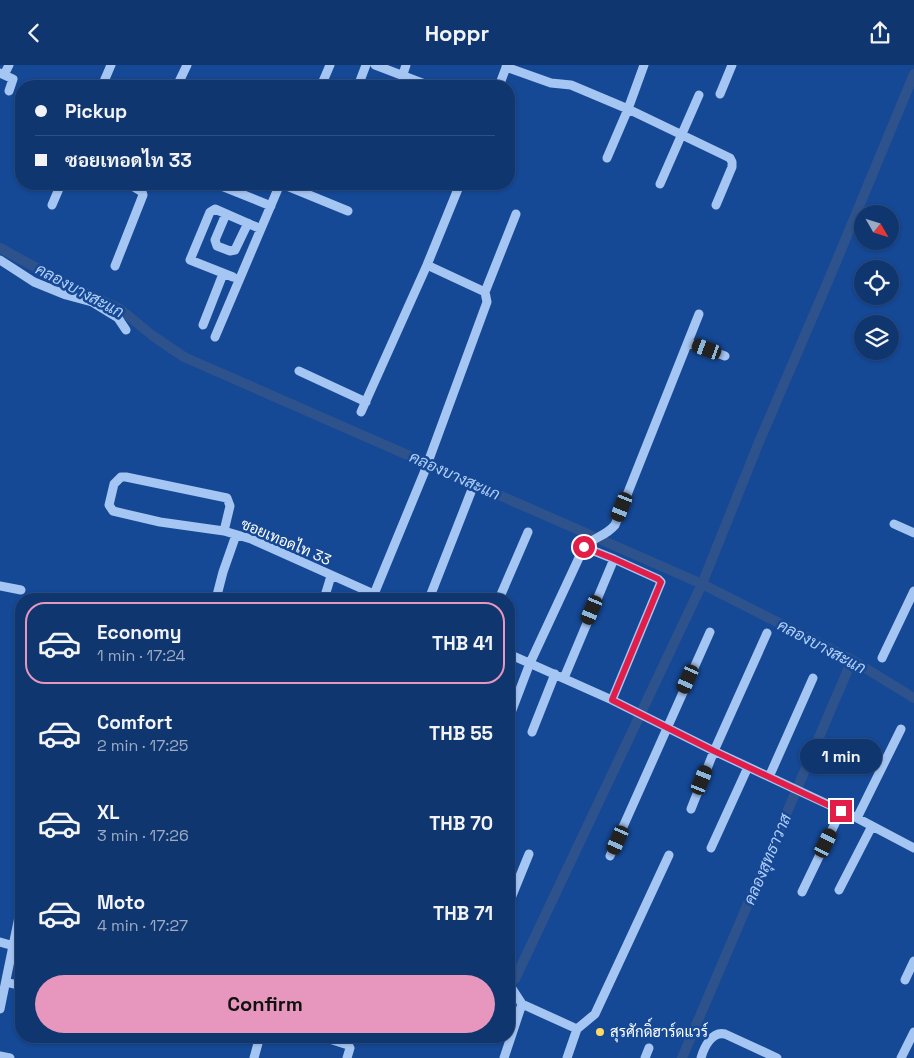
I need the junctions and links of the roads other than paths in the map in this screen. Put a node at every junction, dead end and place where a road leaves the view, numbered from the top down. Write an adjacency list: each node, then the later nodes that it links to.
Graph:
1 (8, 65): 11 (street)
2 (111, 65): 13 (street)
3 (187, 65): 14 (street)
4 (330, 65): 15 (street)
5 (366, 65): 16 (street)
6 (375, 65): 12 (street)
7 (406, 65): 12 (street)
8 (644, 65): 23 (street)
9 (732, 65): 21 (street)
10 (507, 66): 19 (street); 23 (street)
11 (2, 74): 20 (street)
12 (402, 75): 17 (street); 18 (street)
13 (105, 80)
14 (180, 80)
15 (324, 80)
16 (360, 80)
17 (401, 80)
18 (415, 80)
19 (501, 80)
20 (9, 91)
21 (720, 94)
22 (699, 95): 24 (street)
23 (628, 109): 24 (street); 25 (street)
24 (681, 135): 26 (street); 34 (street)
25 (607, 158)
26 (660, 185)
27 (58, 190): 33 (street)
28 (139, 190): 43 (street)
29 (231, 190): 35 (street)
30 (278, 190): 35 (street)
31 (296, 190): 36 (street)
32 (458, 190): 42 (street)
33 (52, 205)
34 (716, 205)
35 (271, 206): 40 (street)
36 (348, 211)
37 (226, 214): 39 (street); 39 (street); 44 (street)
38 (516, 214): 46 (street)
39 (248, 223): 40 (street)
40 (261, 229): 50 (street)
41 (0, 260): 49 (street)
42 (427, 265): 46 (street); 54 (street)
43 (116, 266)
44 (223, 274): 45 (street); 48 (street)
45 (232, 277)
46 (485, 292): 71 (street)
47 (700, 314): 51 (street)
48 (203, 325)
49 (126, 330)
50 (215, 337)
51 (689, 343): 52 (street); 62 (street)
52 (725, 356)
53 (299, 371): 54 (street)
54 (366, 402): 55 (street)
55 (361, 412)
56 (471, 492): 72 (street)
57 (894, 524): 60 (street)
58 (224, 531): 58 (street, ซอยเทอดไท 33); 61 (street, ซอยเทอดไท 33)
59 (528, 532): 73 (street)
60 (914, 533)
61 (236, 535): 64 (street, ซอยเทอดไท 33); 68 (street)
62 (586, 545): 63 (street); 78 (street)
63 (614, 559): 79 (street); 81 (street)
64 (331, 576): 69 (street); 70 (street, ซอยเทอดไท 33)
65 (0, 587): 66 (street)
66 (21, 590)
67 (914, 591): 77 (street)
68 (218, 593)
69 (326, 593)
70 (367, 593)
71 (374, 593)
72 (431, 593)
73 (502, 593)
74 (710, 632): 83 (street)
75 (767, 633): 86 (street)
76 (515, 657): 78 (street)
77 (882, 658)
78 (530, 663): 79 (street); 82 (street)
79 (559, 676): 81 (street); 85 (street)
80 (813, 678): 88 (street)
81 (612, 700): 83 (street)
82 (515, 702)
83 (667, 727): 86 (street); 97 (street)
84 (901, 729): 91 (street)
85 (532, 732)
86 (714, 751): 87 (street); 89 (street)
87 (748, 767): 88 (street); 93 (street)
88 (769, 777): 90 (street)
89 (691, 809)
90 (841, 811): 91 (street); 100 (street)
91 (858, 818): 92 (street)
92 (872, 826): 94 (street); 99 (street)
93 (711, 848)
94 (914, 848)
95 (529, 854): 98 (street)
96 (669, 855): 112 (street)
97 (610, 856)
98 (515, 888)
99 (839, 890)
100 (802, 892)
101 (0, 942): 102 (street)
102 (15, 946)
103 (15, 953): 106 (street)
104 (914, 961): 105 (street)
105 (905, 980)
106 (6, 982): 107 (street); 110 (street)
107 (15, 984)
108 (515, 993): 109 (street)
109 (522, 1004): 111 (street); 112 (street)
110 (0, 1009)
111 (515, 1025)
112 (577, 1029): 123 (street)
113 (914, 1032): 127 (street)
114 (258, 1043): 120 (street)
115 (342, 1043): 121 (street)
116 (509, 1043): 122 (street)
117 (649, 1048): 124 (street)
118 (0, 1056): 119 (street)
119 (10, 1058)
120 (254, 1058)
121 (347, 1058)
122 (504, 1058)
123 (567, 1058)
124 (645, 1058)
125 (702, 1058): 126 (street)
126 (777, 1058)
127 (901, 1058)

